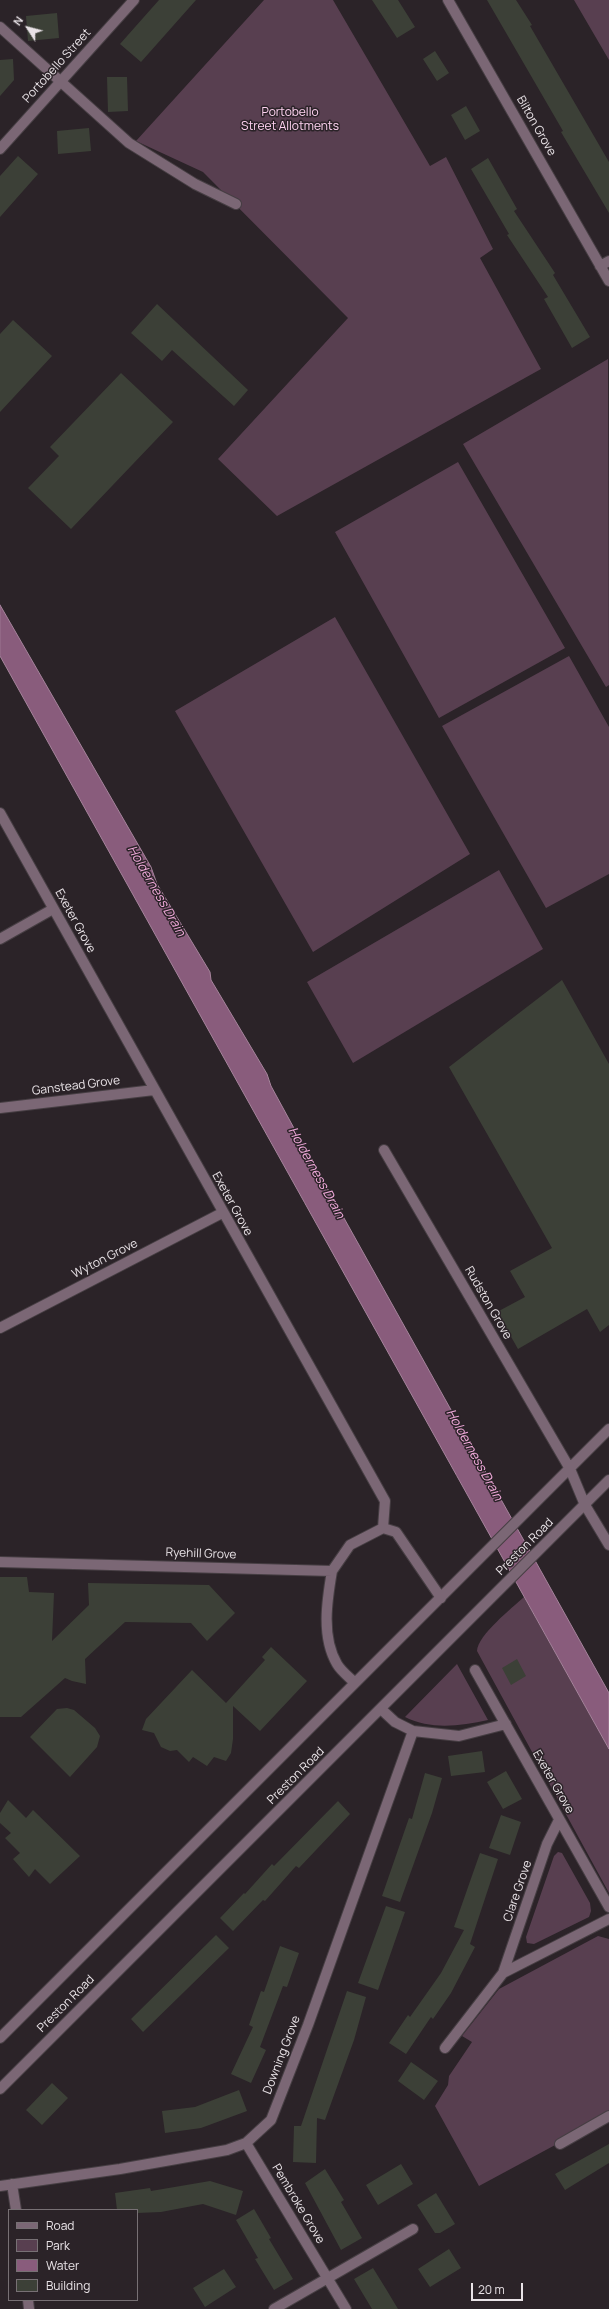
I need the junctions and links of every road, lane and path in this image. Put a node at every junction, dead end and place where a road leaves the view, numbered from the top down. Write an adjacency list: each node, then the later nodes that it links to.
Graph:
1 (134, 0): 4 (street, Portobello Street)
2 (448, 0): 7 (street, Bilton Grove)
3 (0, 27): 4 (street)
4 (61, 82): 5 (street, Portobello Street); 6 (street)
5 (0, 149)
6 (236, 204)
7 (605, 263): 8 (street, Bilton Grove)
8 (609, 281)
9 (0, 813): 10 (street, Exeter Grove)
10 (54, 909): 11 (street); 12 (street, Exeter Grove)
11 (0, 939)
12 (154, 1090): 13 (street, Ganstead Grove); 15 (street, Exeter Grove)
13 (0, 1108)
14 (384, 1150): 18 (street, Rudston Grove)
15 (222, 1213): 16 (street, Wyton Grove); 21 (street, Exeter Grove)
16 (0, 1328)
17 (609, 1429): 18 (street, Preston Road)
18 (570, 1469): 20 (street, Rudston Grove); 25 (street, Preston Road)
19 (609, 1480): 20 (street, Preston Road)
20 (585, 1505): 22 (street, Rudston Grove); 28 (street, Preston Road)
21 (383, 1528): 24 (street); 25 (street)
22 (609, 1545)
23 (0, 1562): 24 (street, Ryehill Grove)
24 (332, 1571): 27 (street)
25 (441, 1598): 27 (street, Preston Road)
26 (475, 1670): 29 (street, Exeter Grove)
27 (354, 1682): 35 (street, Preston Road)
28 (381, 1709): 30 (street); 37 (street, Preston Road)
29 (506, 1724): 30 (street); 31 (street, Exeter Grove)
30 (413, 1731): 39 (street, Downing Grove)
31 (559, 1820): 32 (street, Exeter Grove); 34 (street, Clare Grove)
32 (609, 1907)
33 (609, 1919): 34 (street, Clare Grove)
34 (504, 1973): 36 (street, Clare Grove)
35 (0, 2038)
36 (445, 2048)
37 (0, 2089)
38 (609, 2116): 40 (street)
39 (246, 2143): 41 (street, Downing Grove); 45 (street, Pembroke Grove)
40 (560, 2144)
41 (12, 2184): 42 (street, Downing Grove); 43 (street)
42 (0, 2186)
43 (16, 2209)
44 (413, 2229): 45 (street)
45 (328, 2279): 46 (street); 47 (street, Pembroke Grove)
46 (274, 2309)
47 (346, 2309)

